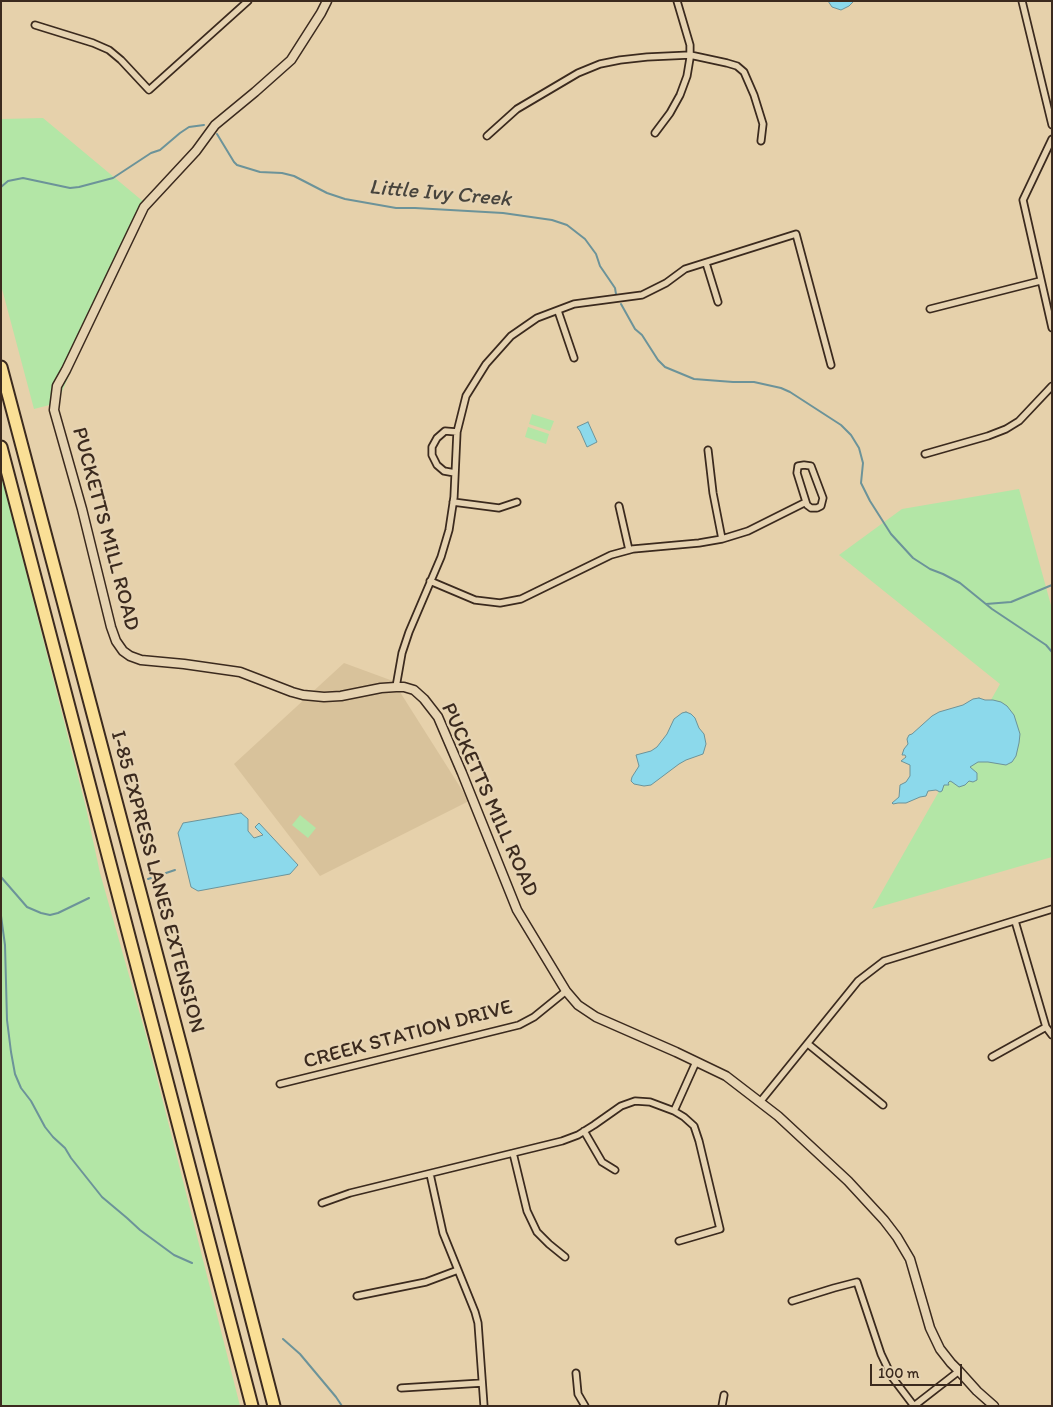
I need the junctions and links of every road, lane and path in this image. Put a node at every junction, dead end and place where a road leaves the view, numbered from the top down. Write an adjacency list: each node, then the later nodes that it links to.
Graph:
1 (248, 1): 5 (street)
2 (327, 1): 34 (street, PUCKETTS MILL ROAD)
3 (677, 1): 6 (street)
4 (1022, 1): 7 (street)
5 (36, 25)
6 (690, 55): 8 (street); 9 (street); 11 (street)
7 (1052, 125)
8 (655, 133)
9 (488, 136)
10 (1052, 139): 13 (street)
11 (761, 141)
12 (706, 263): 14 (street); 16 (street); 19 (street)
13 (1040, 282): 15 (street); 17 (street)
14 (718, 302)
15 (930, 309)
16 (558, 310): 18 (street); 22 (street)
17 (1052, 328)
18 (574, 358)
19 (831, 365)
20 (1, 367): 63 (highway, I-85 EXPRESS LANES EXTENSION)
21 (1052, 386): 25 (street)
22 (457, 432): 26 (street); 26 (street)
23 (1, 446): 62 (highway, I-85 EXPRESS LANES EXTENSION)
24 (708, 450): 31 (street)
25 (925, 454)
26 (455, 473): 27 (street)
27 (453, 502): 28 (street); 33 (street)
28 (518, 502)
29 (806, 502): 29 (street); 31 (street)
30 (619, 506): 32 (street)
31 (722, 539): 32 (street)
32 (629, 550): 33 (street)
33 (430, 581): 34 (street)
34 (396, 687): 37 (street, PUCKETTS MILL ROAD)
35 (1052, 909): 36 (street)
36 (1015, 921): 38 (street); 40 (street)
37 (566, 991): 42 (street, PUCKETTS MILL ROAD); 43 (street, CREEK STATION DRIVE)
38 (1046, 1028): 39 (street); 41 (street)
39 (1052, 1034)
40 (808, 1044): 44 (street); 45 (street)
41 (992, 1057)
42 (696, 1062): 44 (street, PUCKETTS MILL ROAD); 46 (street)
43 (280, 1084)
44 (760, 1102): 57 (street, PUCKETTS MILL ROAD)
45 (883, 1105)
46 (674, 1111): 47 (street); 52 (street)
47 (584, 1131): 48 (street); 49 (street)
48 (512, 1153): 50 (street); 53 (street)
49 (615, 1170)
50 (430, 1174): 51 (street); 54 (street)
51 (322, 1202)
52 (679, 1241)
53 (565, 1257)
54 (458, 1270): 55 (street); 59 (street)
55 (357, 1296)
56 (792, 1302): 67 (street)
57 (959, 1371): 67 (street); 68 (street, PUCKETTS MILL ROAD)
58 (576, 1373): 65 (street)
59 (482, 1382): 60 (street); 64 (street)
60 (401, 1388)
61 (724, 1395): 66 (street)
62 (252, 1406)
63 (274, 1406)
64 (484, 1406)
65 (585, 1406)
66 (722, 1406)
67 (914, 1406)
68 (994, 1406)

